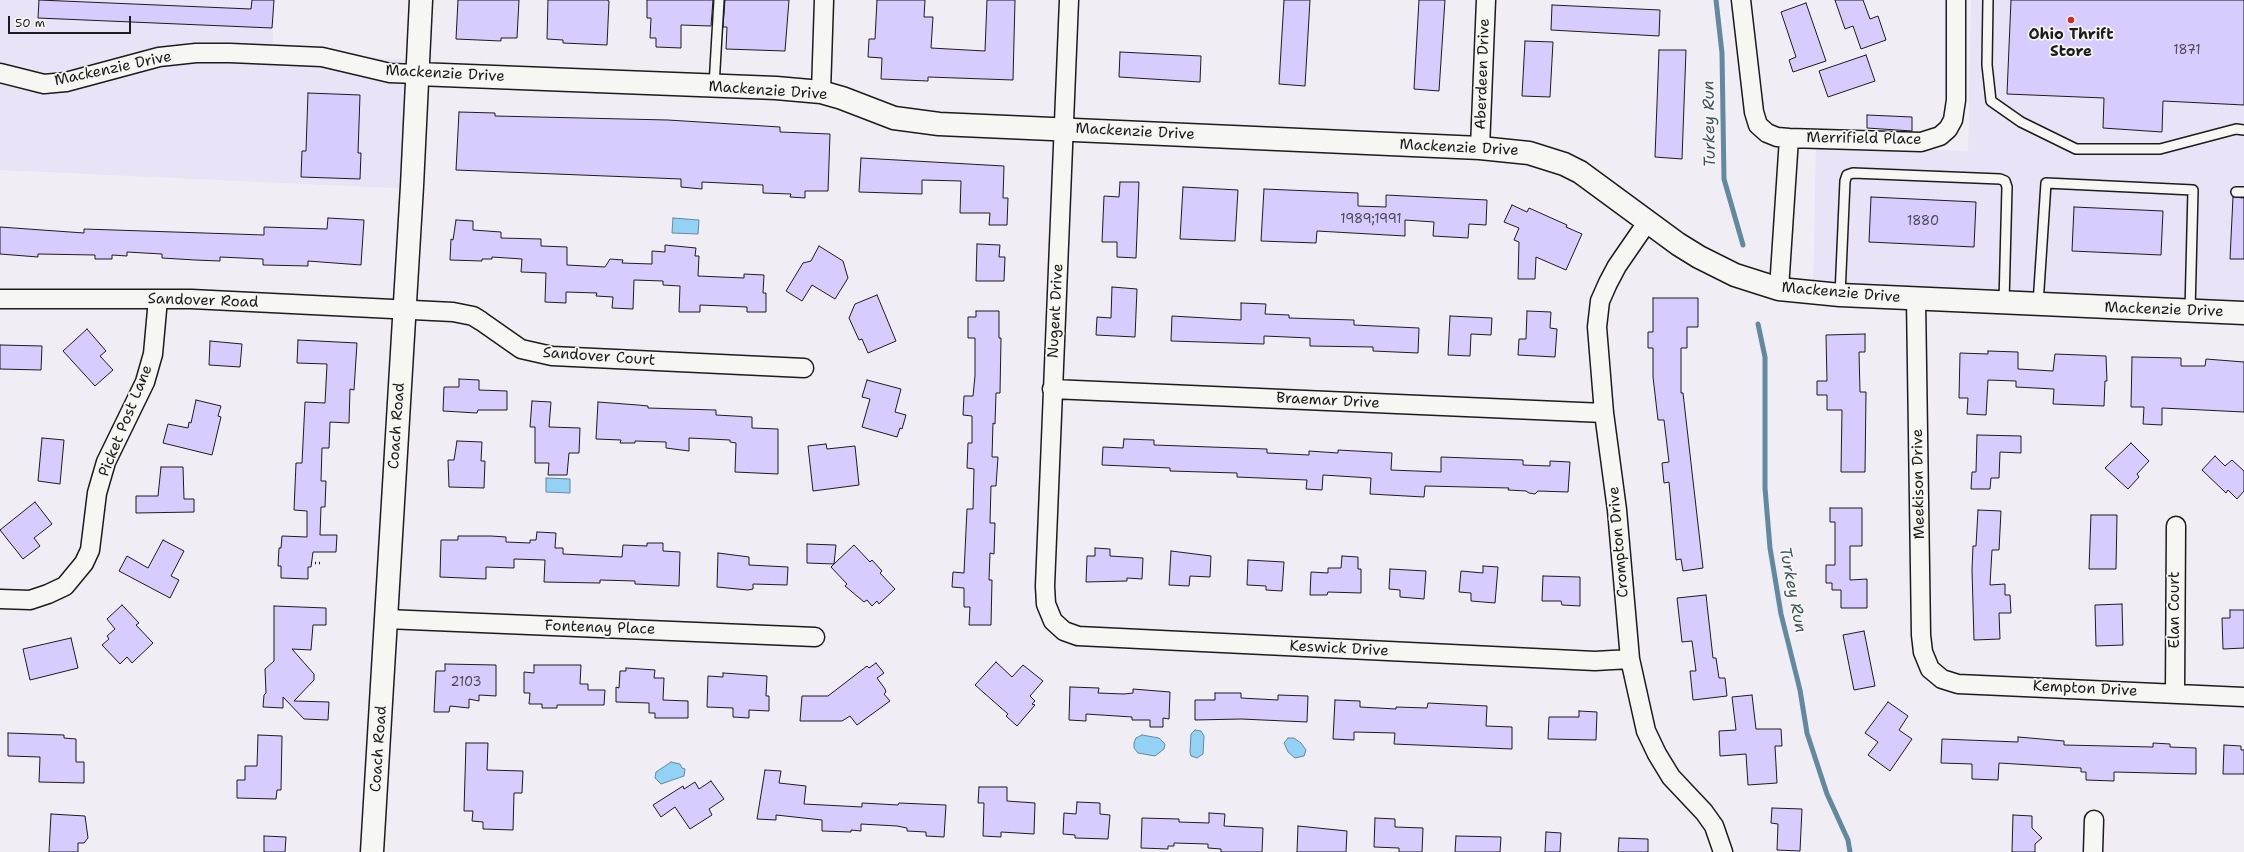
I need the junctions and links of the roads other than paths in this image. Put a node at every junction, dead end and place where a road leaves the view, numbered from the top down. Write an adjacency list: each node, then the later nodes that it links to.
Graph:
1 (421, 0): 10 (street, Coach Road)
2 (719, 0): 11 (lane)
3 (824, 0): 12 (street)
4 (1069, 0): 13 (street, Nugent Drive)
5 (1486, 0): 16 (street, Aberdeen Drive)
6 (1741, 0): 15 (street, Merrifield Place)
7 (1956, 0): 15 (street, Merrifield Place)
8 (1988, 0): 14 (lane)
9 (0, 73): 10 (street, Mackenzie Drive)
10 (417, 74): 11 (street, Mackenzie Drive); 25 (street, Coach Road)
11 (714, 86): 12 (street, Mackenzie Drive)
12 (821, 92): 13 (street, Mackenzie Drive)
13 (1064, 128): 16 (street, Mackenzie Drive); 29 (street, Nugent Drive)
14 (2244, 130)
15 (1789, 138): 18 (street, Merrifield Place)
16 (1480, 148): 17 (street, Mackenzie Drive)
17 (1648, 221): 18 (street, Mackenzie Drive); 30 (street, Crompton Drive)
18 (1780, 289): 19 (street, Mackenzie Drive)
19 (1840, 295): 22 (street, Mackenzie Drive); 23 (lane)
20 (0, 299): 21 (street, Sandover Road)
21 (158, 299): 25 (street, Sandover Road); 32 (street, Picket Post Lane)
22 (1916, 299): 23 (street, Mackenzie Drive); 37 (street, Meekison Drive)
23 (2004, 303): 24 (street, Mackenzie Drive)
24 (2038, 304): 26 (street, Mackenzie Drive); 26 (lane)
25 (405, 310): 28 (street, Sandover Court); 33 (street, Coach Road)
26 (2190, 311): 27 (street, Mackenzie Drive)
27 (2244, 313)
28 (804, 368)
29 (1052, 389): 30 (street, Braemar Drive); 34 (street, Nugent Drive)
30 (1604, 413): 36 (street, Crompton Drive)
31 (2176, 526): 38 (street, Elan Court)
32 (0, 599)
33 (386, 619): 35 (street, Fontenay Place); 41 (street, Coach Road)
34 (1053, 621): 36 (street, Keswick Drive)
35 (814, 637)
36 (1630, 659): 42 (street, Crompton Drive)
37 (1930, 669): 38 (street, Kempton Drive)
38 (2175, 694): 39 (street, Kempton Drive)
39 (2244, 697)
40 (2094, 820): 43 (street)
41 (372, 852)
42 (1723, 852)
43 (2093, 852)

